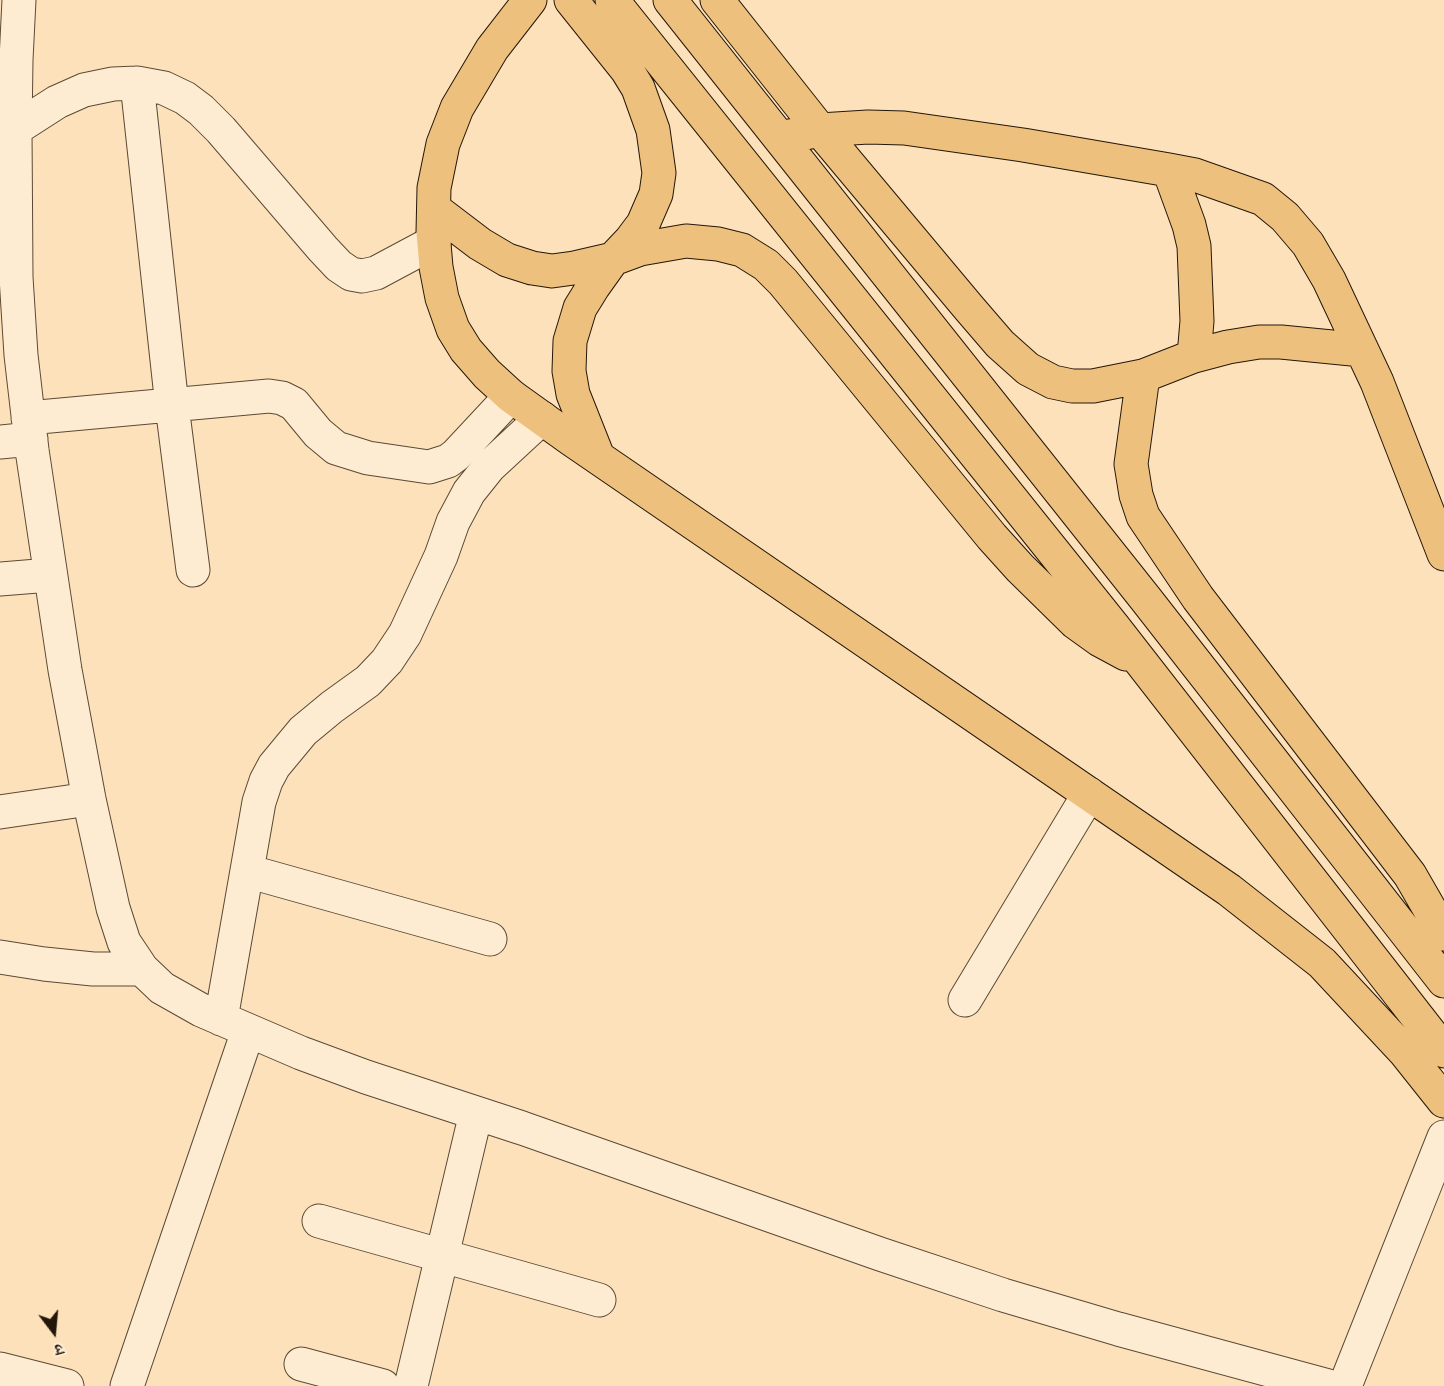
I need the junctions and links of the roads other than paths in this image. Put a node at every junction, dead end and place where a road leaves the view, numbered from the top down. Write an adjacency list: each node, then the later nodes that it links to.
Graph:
1 (19, 0): 8 (street)
2 (530, 0): 12 (highway)
3 (571, 0): 14 (highway)
4 (612, 0): 27 (highway)
5 (670, 0): 10 (highway)
6 (717, 0): 9 (highway)
7 (137, 82): 8 (street); 13 (street); 19 (street)
8 (15, 129): 21 (street)
9 (820, 130): 10 (highway); 11 (highway); 17 (highway)
10 (780, 138): 36 (highway)
11 (1169, 170): 15 (highway); 16 (highway)
12 (434, 209): 13 (highway); 14 (highway)
13 (434, 242): 18 (highway)
14 (613, 259): 22 (highway); 27 (highway)
15 (1362, 350): 16 (highway); 23 (highway)
16 (1194, 356): 17 (highway)
17 (1143, 376): 32 (highway)
18 (511, 396): 19 (street); 20 (highway)
19 (172, 406): 21 (street); 24 (street)
20 (542, 418): 22 (highway); 31 (street)
21 (20, 433): 25 (street)
22 (598, 457): 28 (highway)
23 (1444, 554)
24 (193, 570)
25 (50, 575): 26 (street); 29 (street)
26 (0, 579)
27 (1141, 662): 39 (highway)
28 (1089, 794): 37 (street); 40 (highway)
29 (89, 800): 30 (street); 35 (street)
30 (0, 812)
31 (247, 871): 33 (street); 38 (street)
32 (1444, 934)
33 (490, 939)
34 (0, 957): 35 (street)
35 (142, 969): 38 (street)
36 (1444, 981)
37 (965, 1000)
38 (235, 1025): 41 (street); 49 (street)
39 (1444, 1051)
40 (1444, 1101)
41 (476, 1113): 44 (street); 52 (street)
42 (1444, 1137): 53 (street)
43 (319, 1221): 44 (street)
44 (442, 1256): 45 (street); 51 (street)
45 (599, 1300)
46 (301, 1364): 50 (street)
47 (0, 1369): 48 (street)
48 (67, 1386)
49 (127, 1386)
50 (383, 1386)
51 (411, 1386)
52 (1328, 1386)
53 (1345, 1386)

